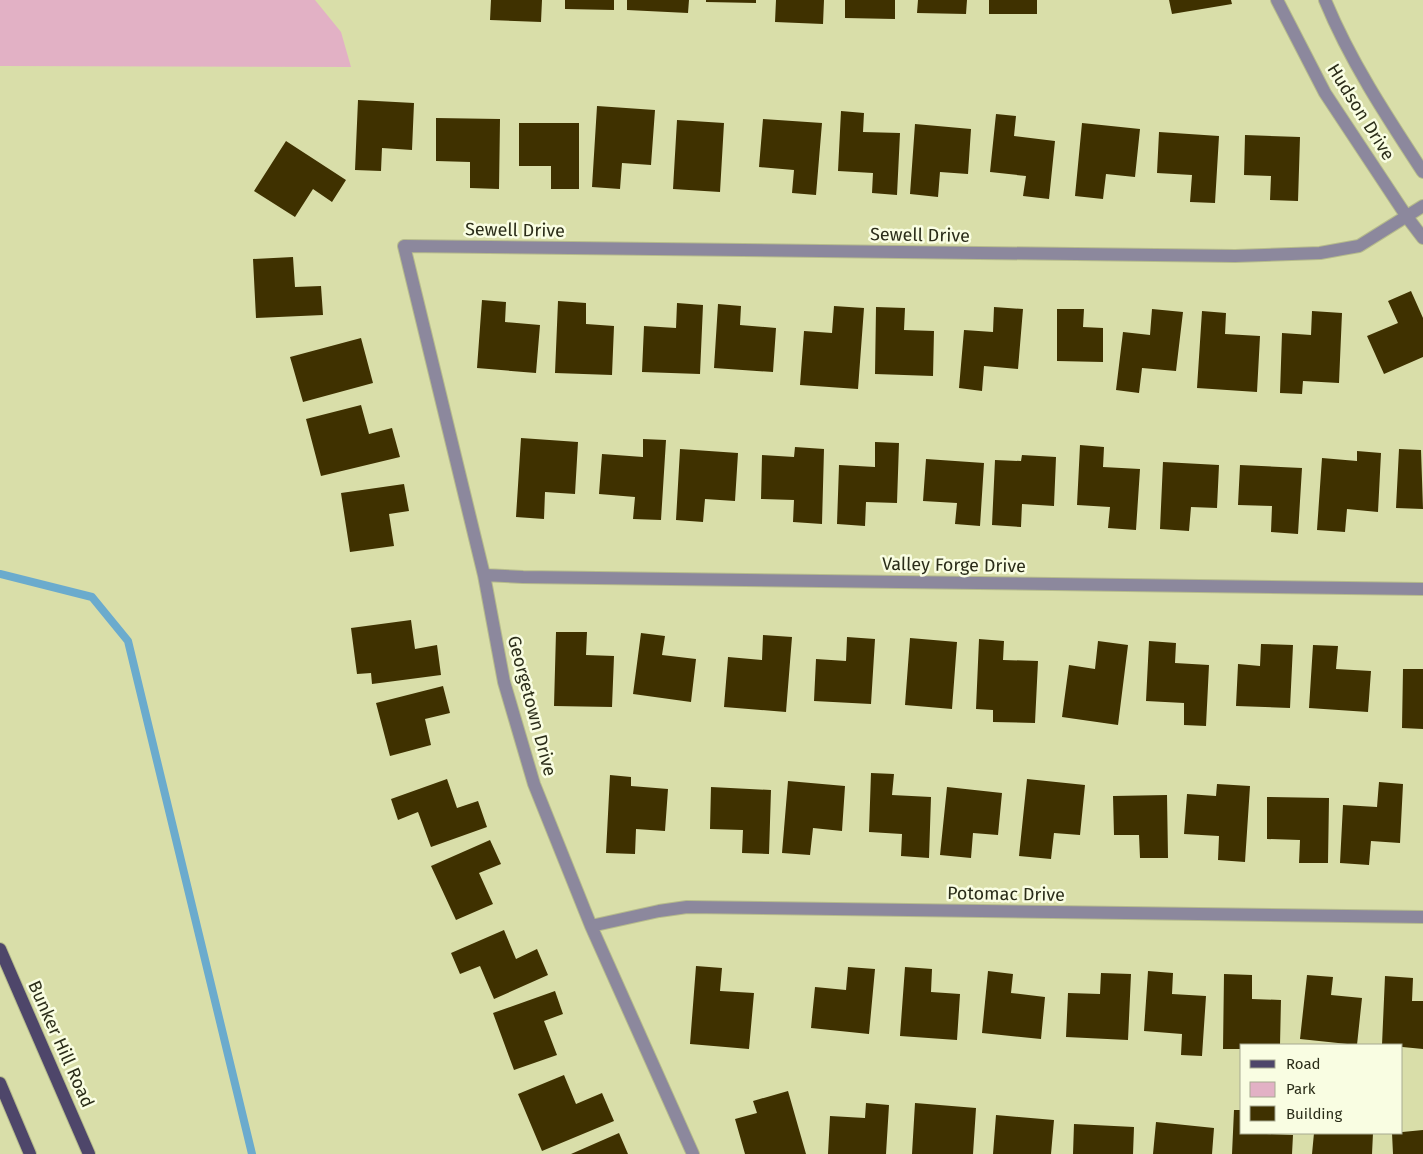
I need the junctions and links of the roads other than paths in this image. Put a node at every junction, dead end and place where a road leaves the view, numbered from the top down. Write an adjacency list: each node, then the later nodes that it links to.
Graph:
1 (1278, 0): 5 (street, Hudson Drive)
2 (1325, 0): 3 (street, Hudson Drive)
3 (1423, 172)
4 (1423, 206): 5 (street, Sewell Drive)
5 (1407, 217): 6 (street, Hudson Drive); 7 (street, Sewell Drive)
6 (1423, 238)
7 (404, 246): 8 (street, Georgetown Drive)
8 (484, 575): 9 (street, Valley Forge Drive); 11 (street, Georgetown Drive)
9 (1423, 589)
10 (1423, 917): 11 (street, Potomac Drive)
11 (591, 926): 16 (street, Georgetown Drive)
12 (0, 949): 15 (main road, Bunker Hill Road)
13 (0, 1083): 14 (main road)
14 (30, 1154)
15 (90, 1154)
16 (692, 1154)

